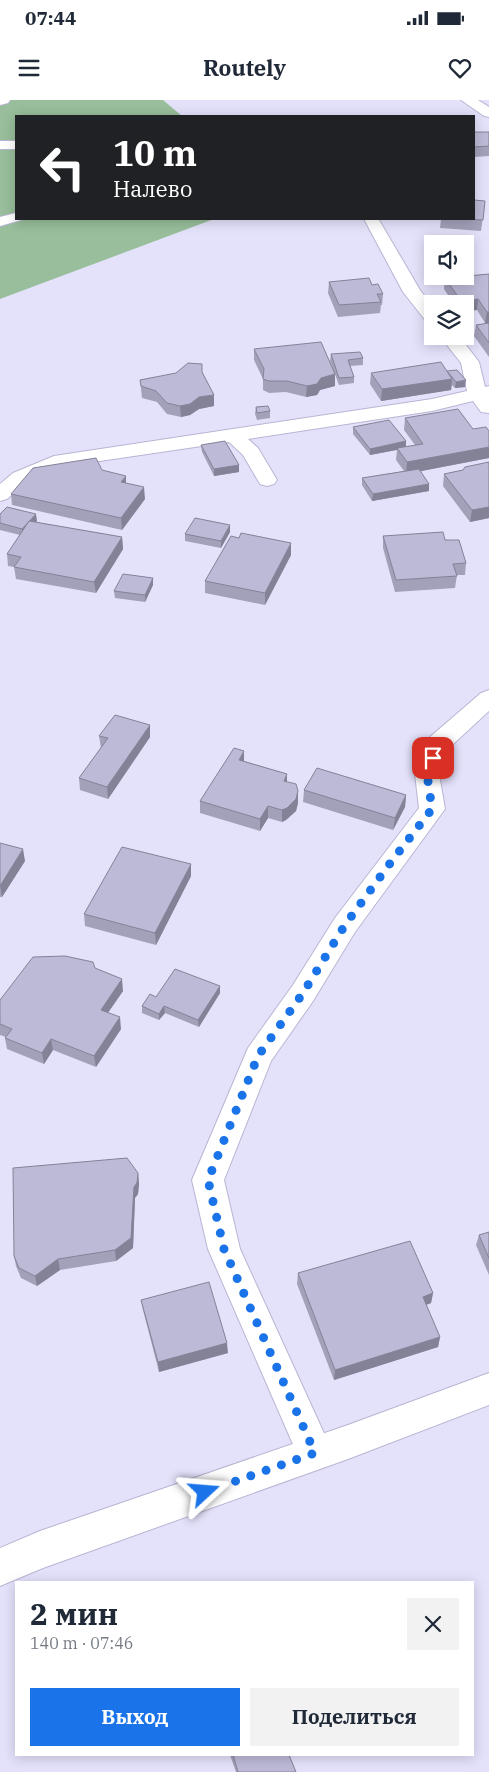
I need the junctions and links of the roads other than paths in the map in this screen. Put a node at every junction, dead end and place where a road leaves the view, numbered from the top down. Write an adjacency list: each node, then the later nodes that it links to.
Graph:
1 (4, 100): 3 (lane)
2 (468, 100): 4 (street)
3 (0, 101)
4 (489, 113)
5 (0, 144): 6 (lane)
6 (15, 145)
7 (15, 217): 9 (lane)
8 (371, 220): 10 (street)
9 (0, 222)
10 (424, 307)
11 (456, 345): 12 (street)
12 (485, 398): 13 (street)
13 (232, 434): 14 (street); 15 (street)
14 (267, 480)
15 (0, 495)
16 (489, 698): 18 (street)
17 (489, 1389): 18 (street)
18 (315, 1453): 19 (street)
19 (0, 1567)

